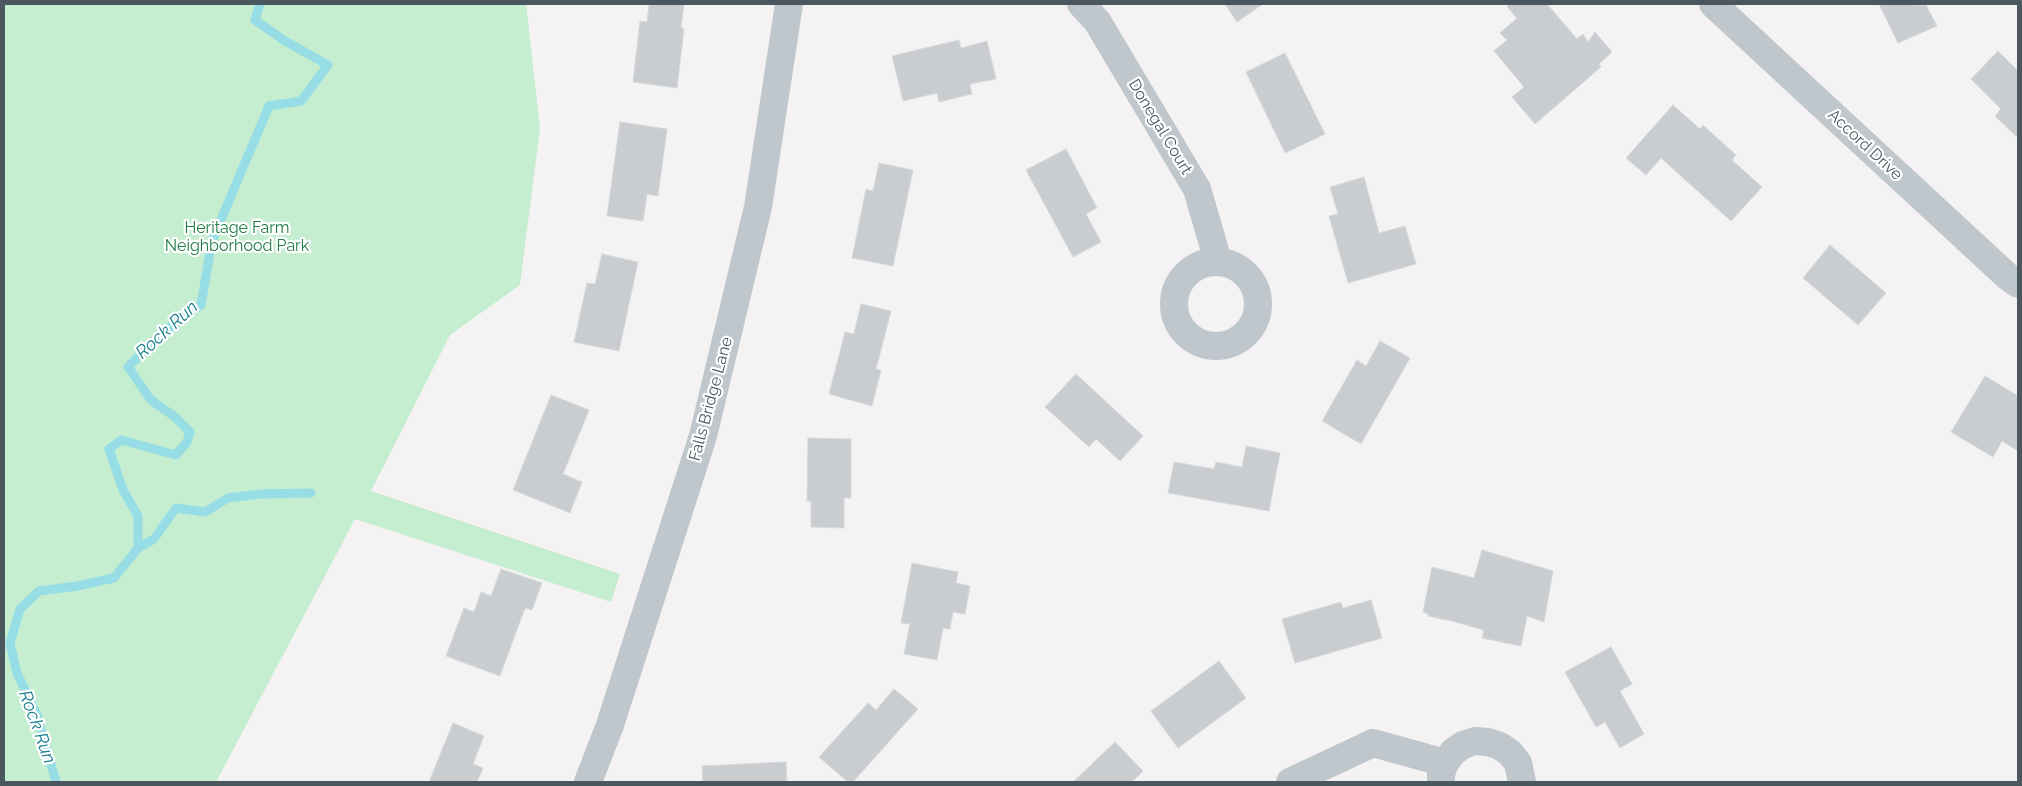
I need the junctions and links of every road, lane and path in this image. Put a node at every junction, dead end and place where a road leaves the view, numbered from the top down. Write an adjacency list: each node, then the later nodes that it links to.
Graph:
1 (790, 4): 7 (street, Falls Bridge Lane)
2 (1081, 4): 4 (street, Donegal Court)
3 (1713, 4): 5 (street, Accord Drive)
4 (1218, 262)
5 (2018, 284)
6 (1443, 772): 8 (street); 9 (street)
7 (588, 782)
8 (1290, 782)
9 (1522, 782)

